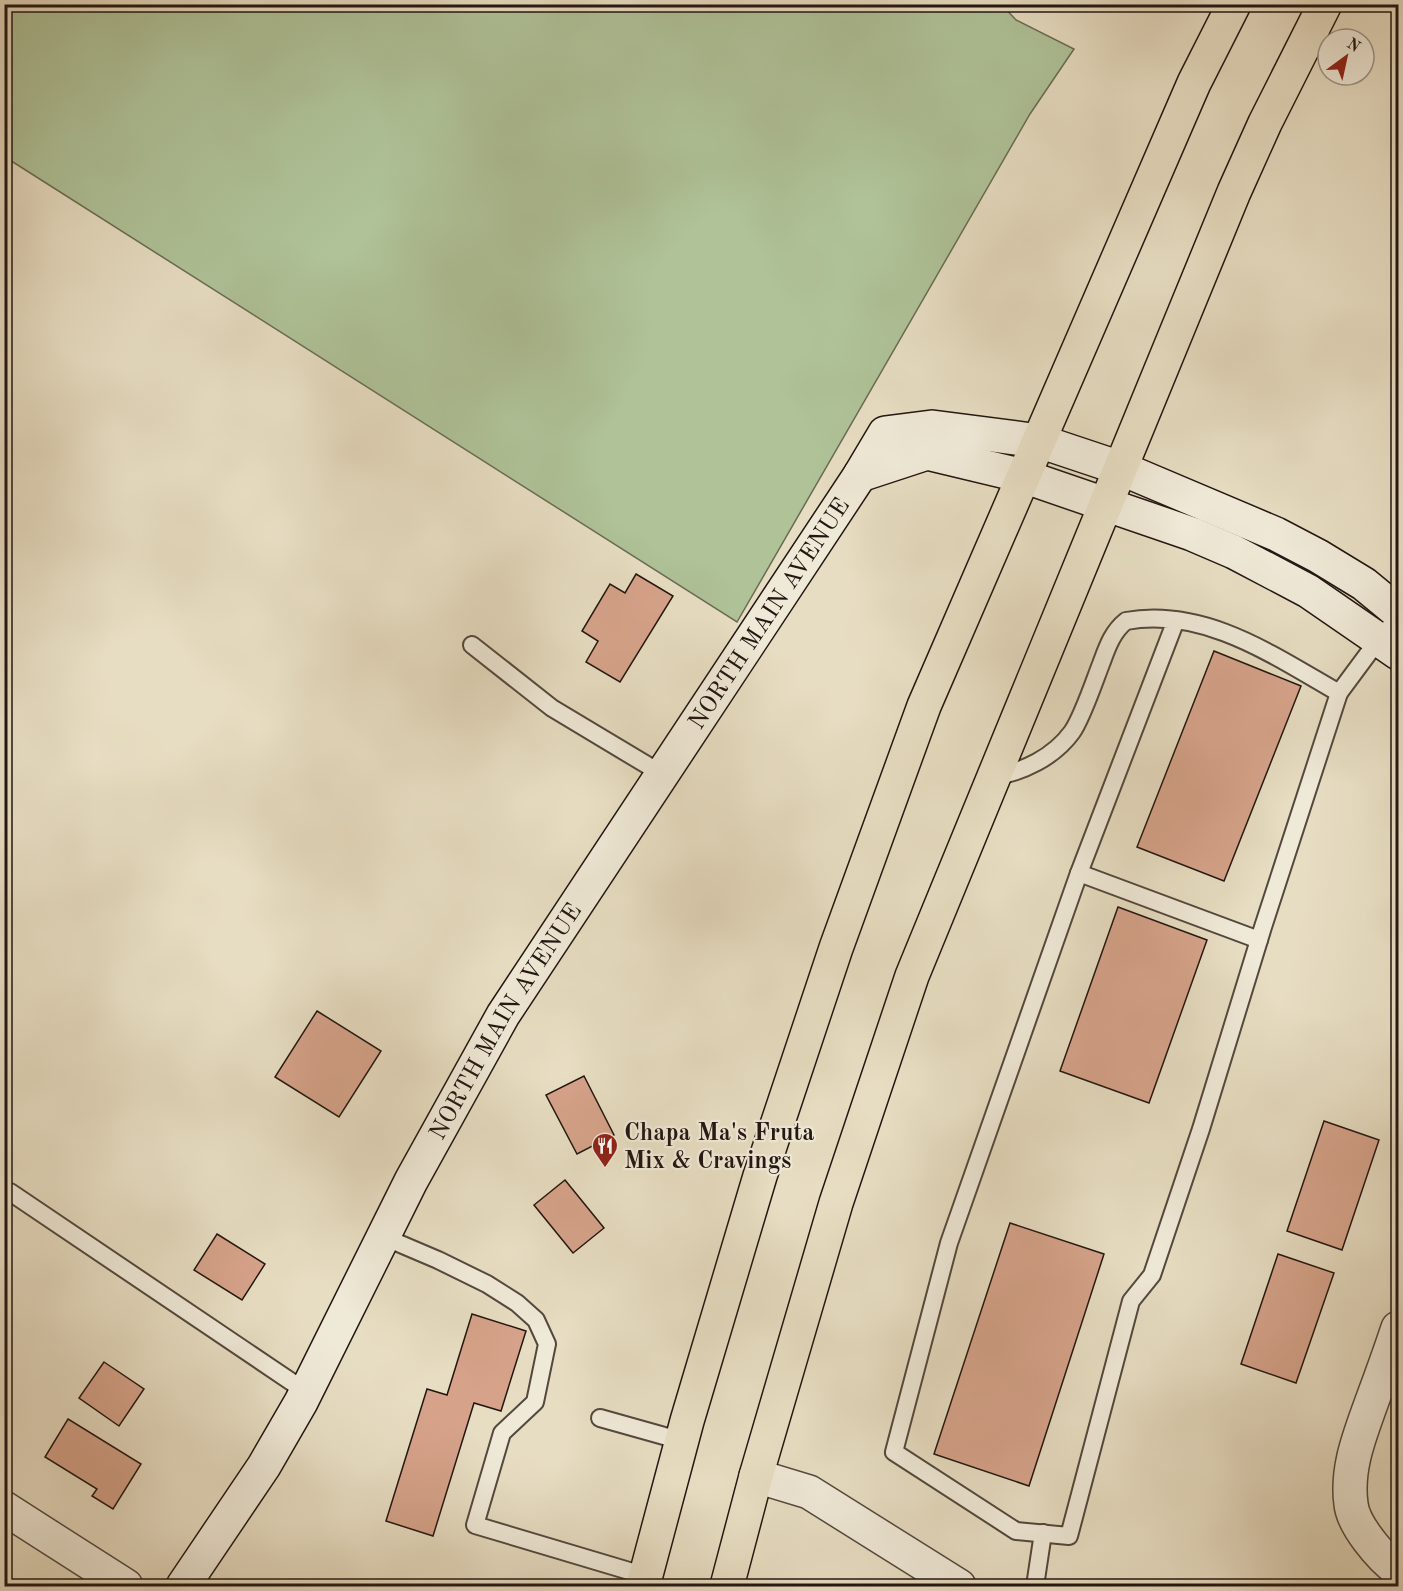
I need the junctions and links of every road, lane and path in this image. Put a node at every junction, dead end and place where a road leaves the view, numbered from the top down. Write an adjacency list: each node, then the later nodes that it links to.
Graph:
1 (1234, 4): 3 (highway)
2 (1325, 4): 4 (highway)
3 (1039, 441): 4 (street); 5 (street, NORTH MAIN AVENUE); 6 (highway)
4 (1120, 468): 7 (highway); 8 (street)
5 (860, 475): 6 (street); 13 (street, NORTH MAIN AVENUE)
6 (1023, 476): 7 (street); 22 (highway)
7 (1105, 504): 10 (street); 14 (highway)
8 (1398, 612)
9 (1176, 620): 12 (lane); 14 (lane); 15 (lane)
10 (1392, 637): 12 (lane)
11 (472, 645): 13 (lane)
12 (1339, 693): 16 (lane)
13 (662, 774): 18 (street, NORTH MAIN AVENUE)
14 (993, 777): 23 (highway)
15 (1079, 873): 16 (lane); 25 (lane)
16 (1259, 940): 25 (lane)
17 (10, 1192): 20 (lane)
18 (384, 1237): 20 (street, NORTH MAIN AVENUE); 27 (lane)
19 (1398, 1328): 26 (street)
20 (305, 1391): 30 (street, NORTH MAIN AVENUE)
21 (600, 1418): 22 (lane)
22 (682, 1441): 27 (highway)
23 (756, 1476): 28 (street); 31 (highway)
24 (4, 1508): 29 (street)
25 (1043, 1533): 32 (lane)
26 (1398, 1570)
27 (645, 1581)
28 (940, 1582)
29 (126, 1587)
30 (183, 1587)
31 (727, 1587)
32 (1035, 1587)

